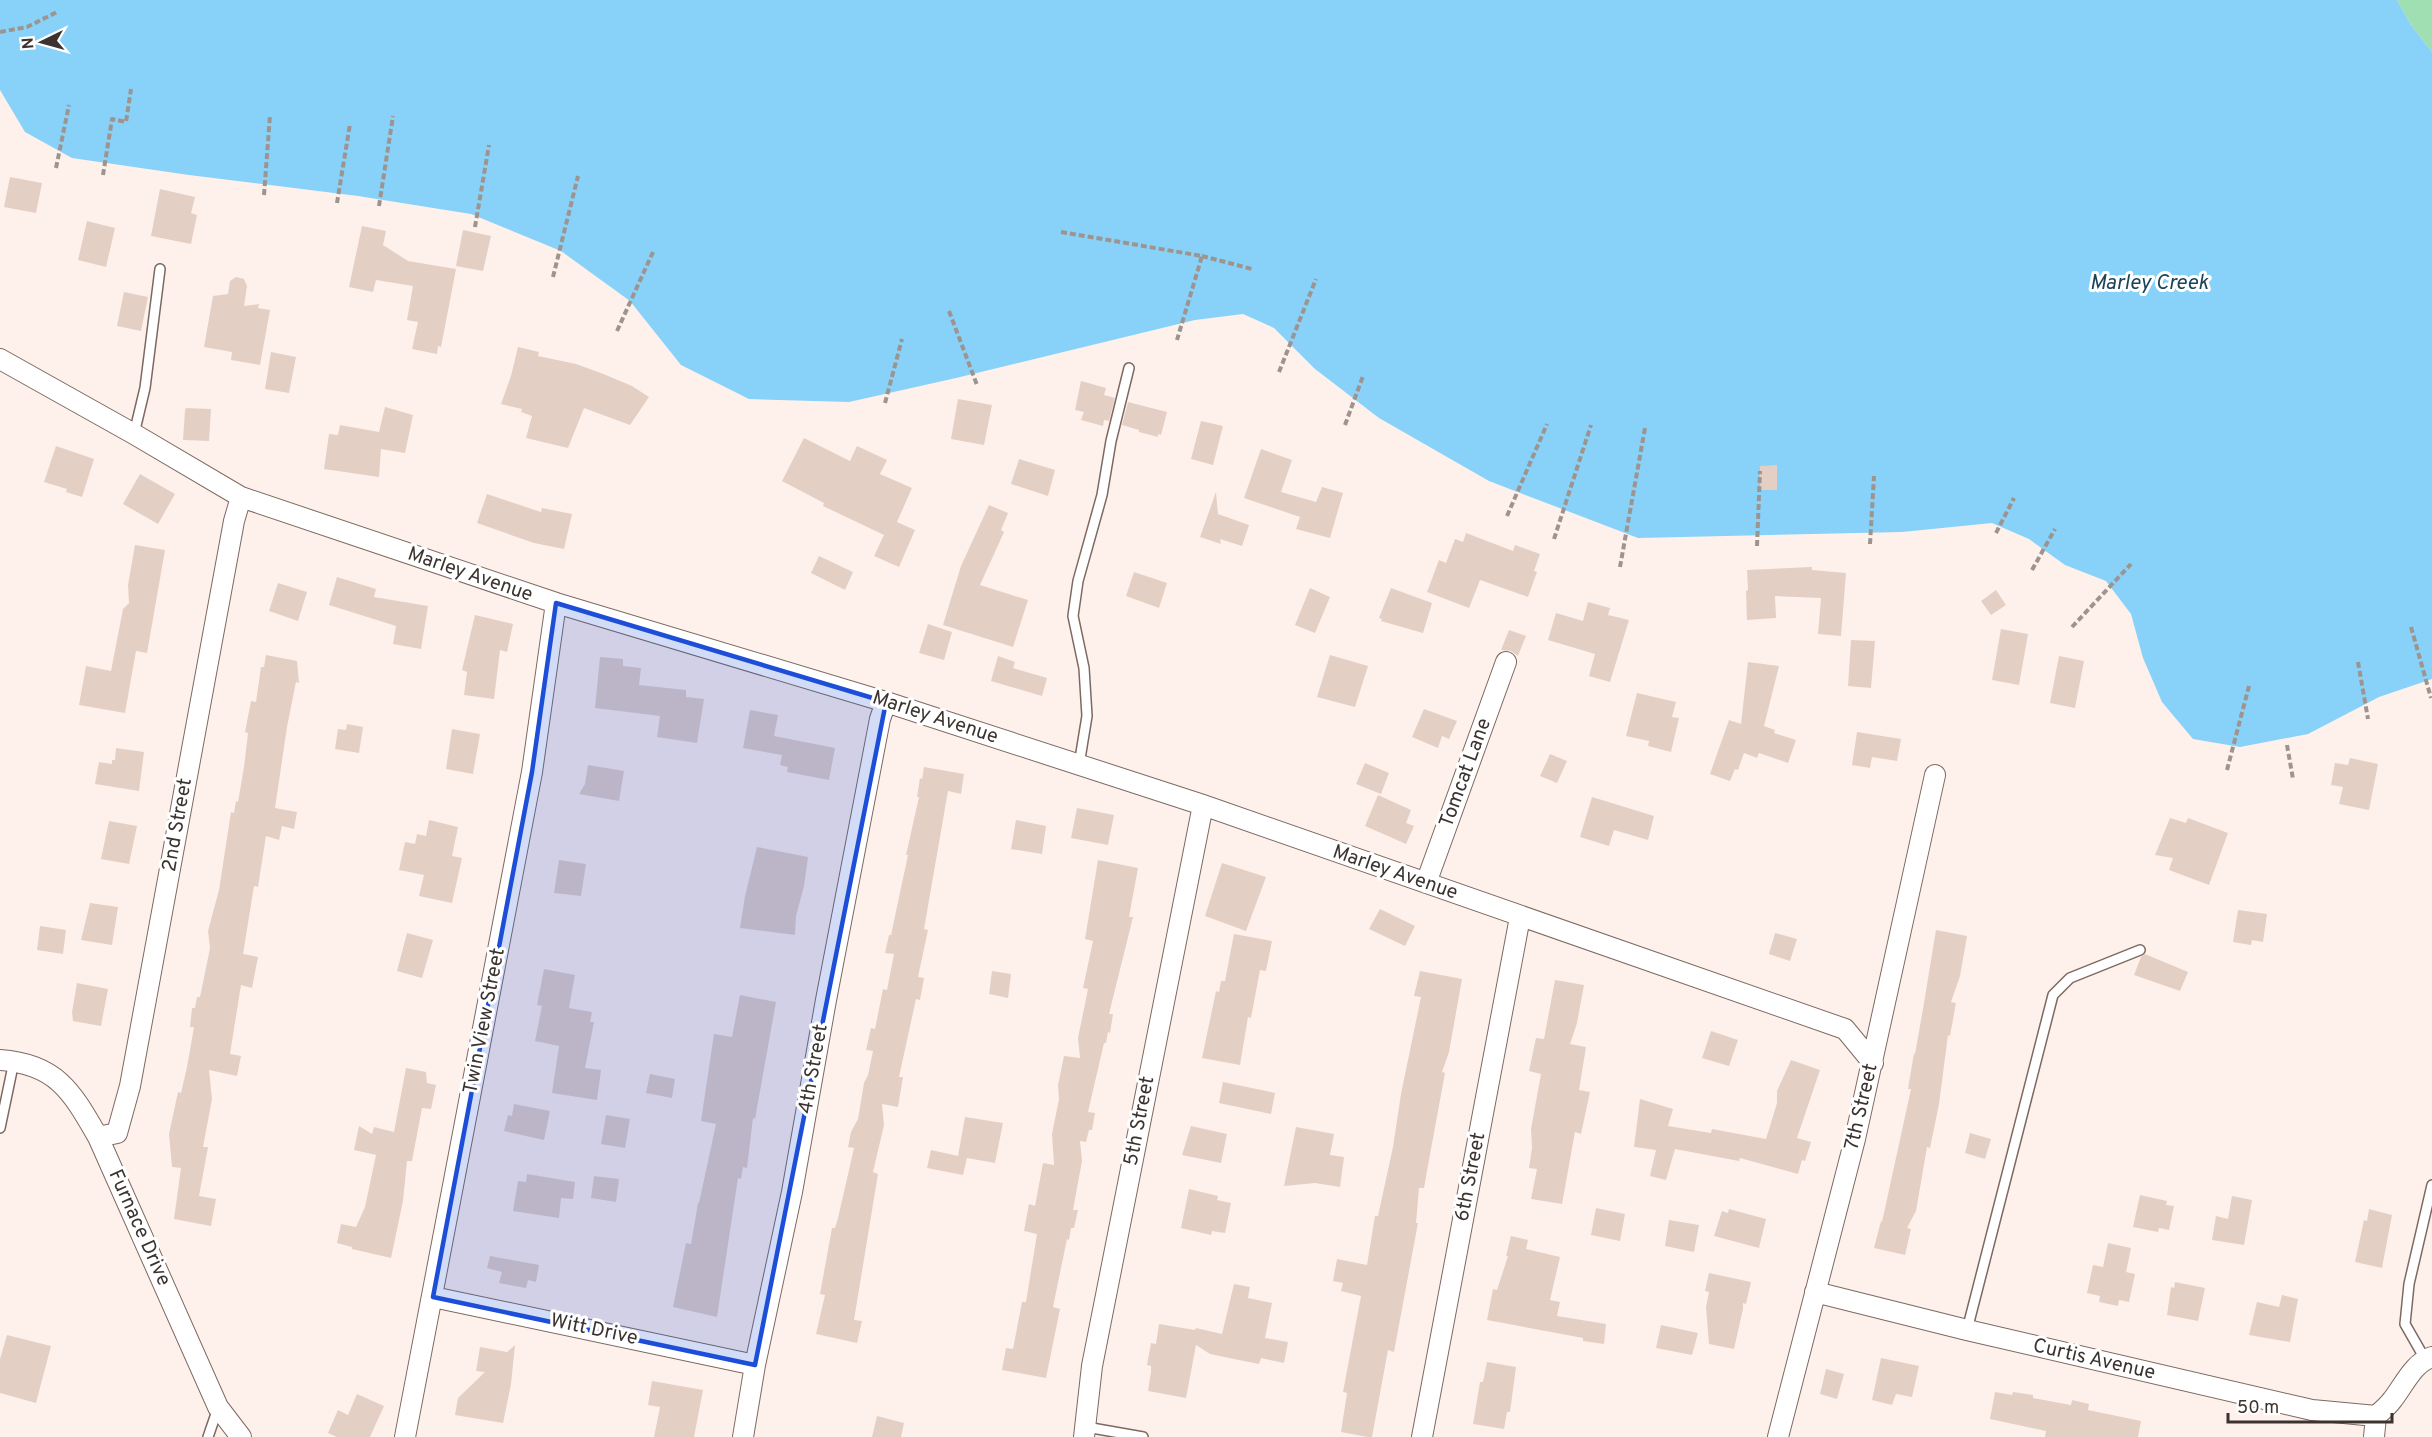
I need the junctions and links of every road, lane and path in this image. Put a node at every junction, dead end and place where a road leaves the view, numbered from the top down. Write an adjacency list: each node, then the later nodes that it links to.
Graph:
1 (57, 12): 2 (path)
2 (0, 32)
3 (131, 89): 10 (path)
4 (69, 105): 9 (path)
5 (270, 115): 12 (path)
6 (393, 116): 14 (path)
7 (350, 124): 13 (path)
8 (489, 145): 15 (path)
9 (56, 168)
10 (103, 175)
11 (579, 176): 21 (path)
12 (264, 195)
13 (338, 203)
14 (379, 206)
15 (475, 227)
16 (1061, 232): 18 (path)
17 (653, 252): 24 (path)
18 (1202, 256): 20 (path); 26 (path)
19 (160, 269): 37 (lane)
20 (1252, 269)
21 (553, 277)
22 (1316, 279): 29 (path)
23 (949, 311): 31 (path)
24 (617, 331)
25 (902, 339): 32 (path)
26 (1177, 340)
27 (0, 359): 37 (street, Marley Avenue)
28 (1129, 368): 61 (lane)
29 (1279, 372)
30 (1363, 376): 34 (path)
31 (977, 385)
32 (885, 403)
33 (1547, 424): 42 (path)
34 (1345, 425)
35 (1591, 425): 45 (path)
36 (1645, 428): 49 (path)
37 (134, 434): 40 (street, Marley Avenue)
38 (1760, 471): 47 (path)
39 (1874, 476): 46 (path)
40 (241, 497): 51 (street, Marley Avenue); 72 (street, 2nd Street)
41 (2014, 498): 44 (path)
42 (1507, 516)
43 (2055, 529): 50 (path)
44 (1996, 533)
45 (1554, 539)
46 (1870, 544)
47 (1757, 546)
48 (2131, 564): 52 (path)
49 (1620, 567)
50 (2032, 570)
51 (556, 603): 58 (street, Marley Avenue); 75 (street, Twin View Street)
52 (2072, 627)
53 (2411, 627): 57 (path)
54 (1506, 662): 66 (street, Tomcat Lane)
55 (2358, 662): 59 (path)
56 (2249, 686): 62 (path)
57 (2431, 698)
58 (886, 702): 61 (street, Marley Avenue); 78 (street, 4th Street)
59 (2368, 719)
60 (2287, 745): 64 (path)
61 (1079, 765): 65 (street, Marley Avenue)
62 (2228, 770)
63 (1935, 775): 70 (street, 7th Street)
64 (2293, 779)
65 (1203, 805): 66 (street, Marley Avenue); 81 (street, 5th Street)
66 (1426, 883): 67 (street, Marley Avenue)
67 (1520, 917): 70 (street, Marley Avenue); 87 (street, 6th Street)
68 (2140, 950): 76 (lane)
69 (7, 1060): 71 (lane); 72 (street, Furnace Drive)
70 (1873, 1063): 74 (street, 7th Street)
71 (0, 1128)
72 (98, 1137): 79 (street, Furnace Drive)
73 (2432, 1185): 77 (lane)
74 (1815, 1292): 76 (street, Curtis Avenue); 88 (street, 7th Street)
75 (433, 1297): 78 (street, Witt Drive); 84 (street, Twin View Street)
76 (1967, 1330): 80 (street, Curtis Avenue)
77 (2429, 1358): 80 (street)
78 (755, 1365): 85 (street, 4th Street)
79 (218, 1407): 82 (lane); 83 (street, Furnace Drive)
80 (2376, 1416): 89 (street)
81 (1085, 1432): 86 (lane)
82 (208, 1437)
83 (241, 1437)
84 (405, 1437)
85 (743, 1437)
86 (1143, 1437)
87 (1422, 1437)
88 (1778, 1437)
89 (2374, 1437)

